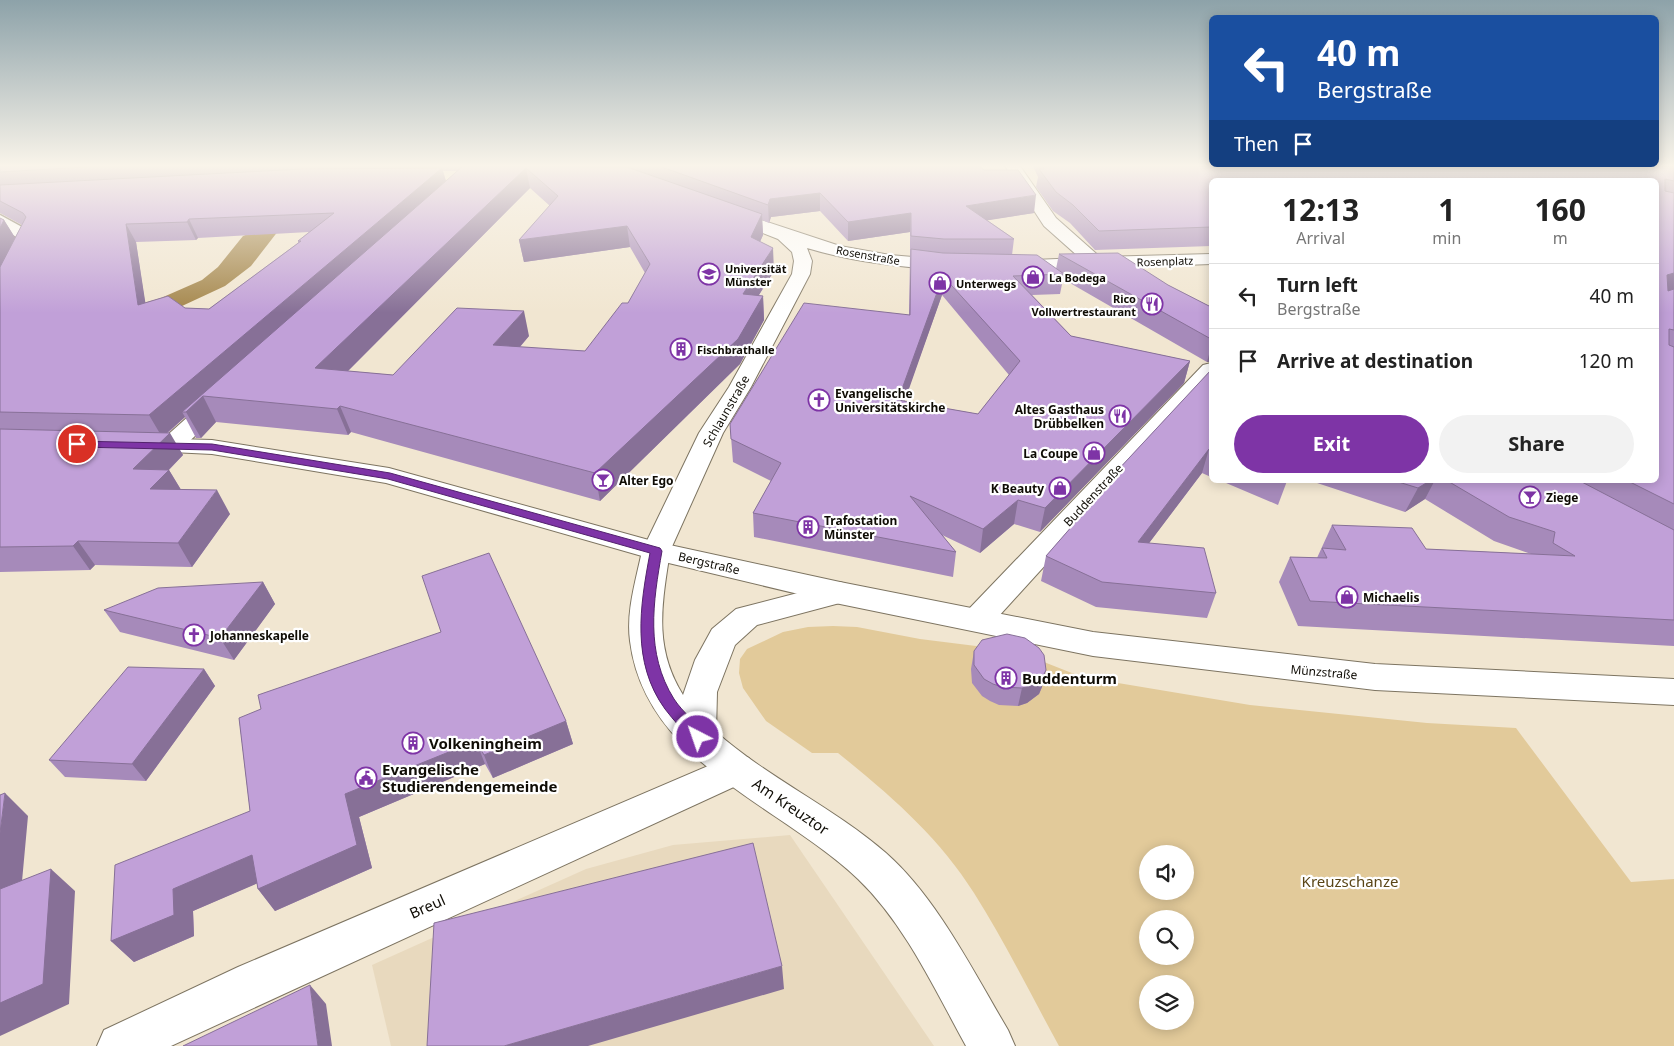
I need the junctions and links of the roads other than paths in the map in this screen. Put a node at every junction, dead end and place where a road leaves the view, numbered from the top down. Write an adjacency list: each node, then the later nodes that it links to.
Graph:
1 (729, 215): 4 (street, Rosenstraße)
2 (1045, 215): 8 (street)
3 (0, 220): 13 (street)
4 (785, 236): 5 (street, Rosenstraße); 11 (street)
5 (854, 255): 9 (street, Rosenstraße); 11 (street, Schlaunstraße)
6 (1209, 259): 7 (street, Rosenplatz)
7 (1119, 262): 8 (street, Rosenplatz); 12 (street, Rosenplatz)
8 (1096, 263): 10 (street)
9 (966, 265)
10 (993, 266)
11 (801, 274): 18 (street, Schlaunstraße)
12 (1142, 277)
13 (0, 292)
14 (1209, 372): 20 (street, Buddenstraße)
15 (235, 387): 17 (street)
16 (113, 444): 17 (street, Bergstraße)
17 (171, 445): 18 (street, Bergstraße)
18 (656, 551): 19 (street, Bergstraße); 22 (street, Am Kreuztor)
19 (840, 593): 20 (street, Bergstraße); 22 (street)
20 (977, 620): 21 (street, Münzstraße)
21 (1674, 692)
22 (698, 737): 23 (street, Am Kreuztor)
23 (736, 769): 24 (street, Breul); 25 (street, Am Kreuztor)
24 (120, 1046)
25 (992, 1046)

